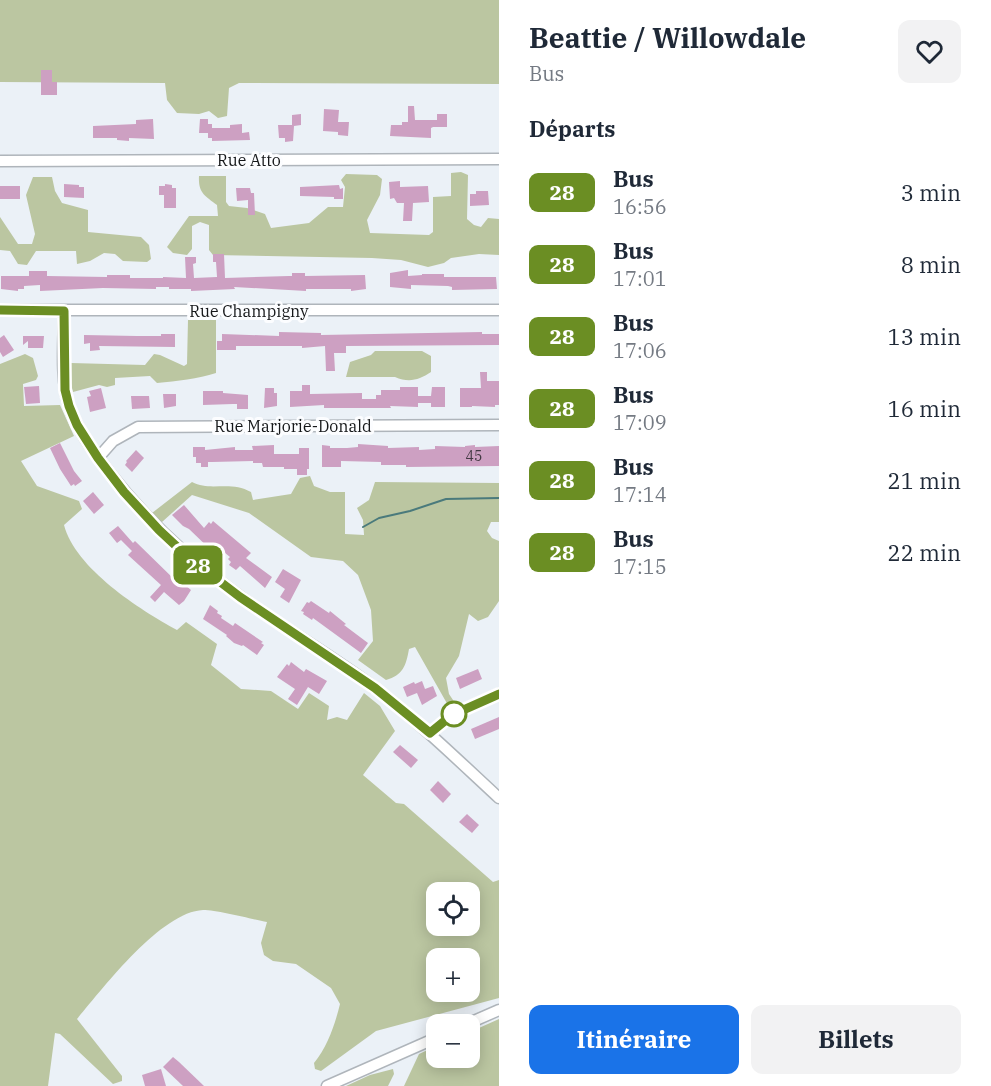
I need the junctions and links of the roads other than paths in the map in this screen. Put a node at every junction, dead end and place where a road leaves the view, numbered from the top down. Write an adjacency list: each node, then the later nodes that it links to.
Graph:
1 (499, 159): 2 (street, Rue Atto)
2 (0, 161)
3 (0, 310): 5 (street, Rue Champigny)
4 (499, 310): 5 (street, Rue Champigny)
5 (64, 311): 7 (street)
6 (499, 425): 7 (street, Rue Marjorie-Donald)
7 (98, 458): 9 (street)
8 (499, 694): 9 (street)
9 (430, 733): 10 (street)
10 (499, 798)
11 (499, 1010): 12 (street)
12 (480, 1018)
13 (426, 1042): 14 (street)
14 (327, 1086)

